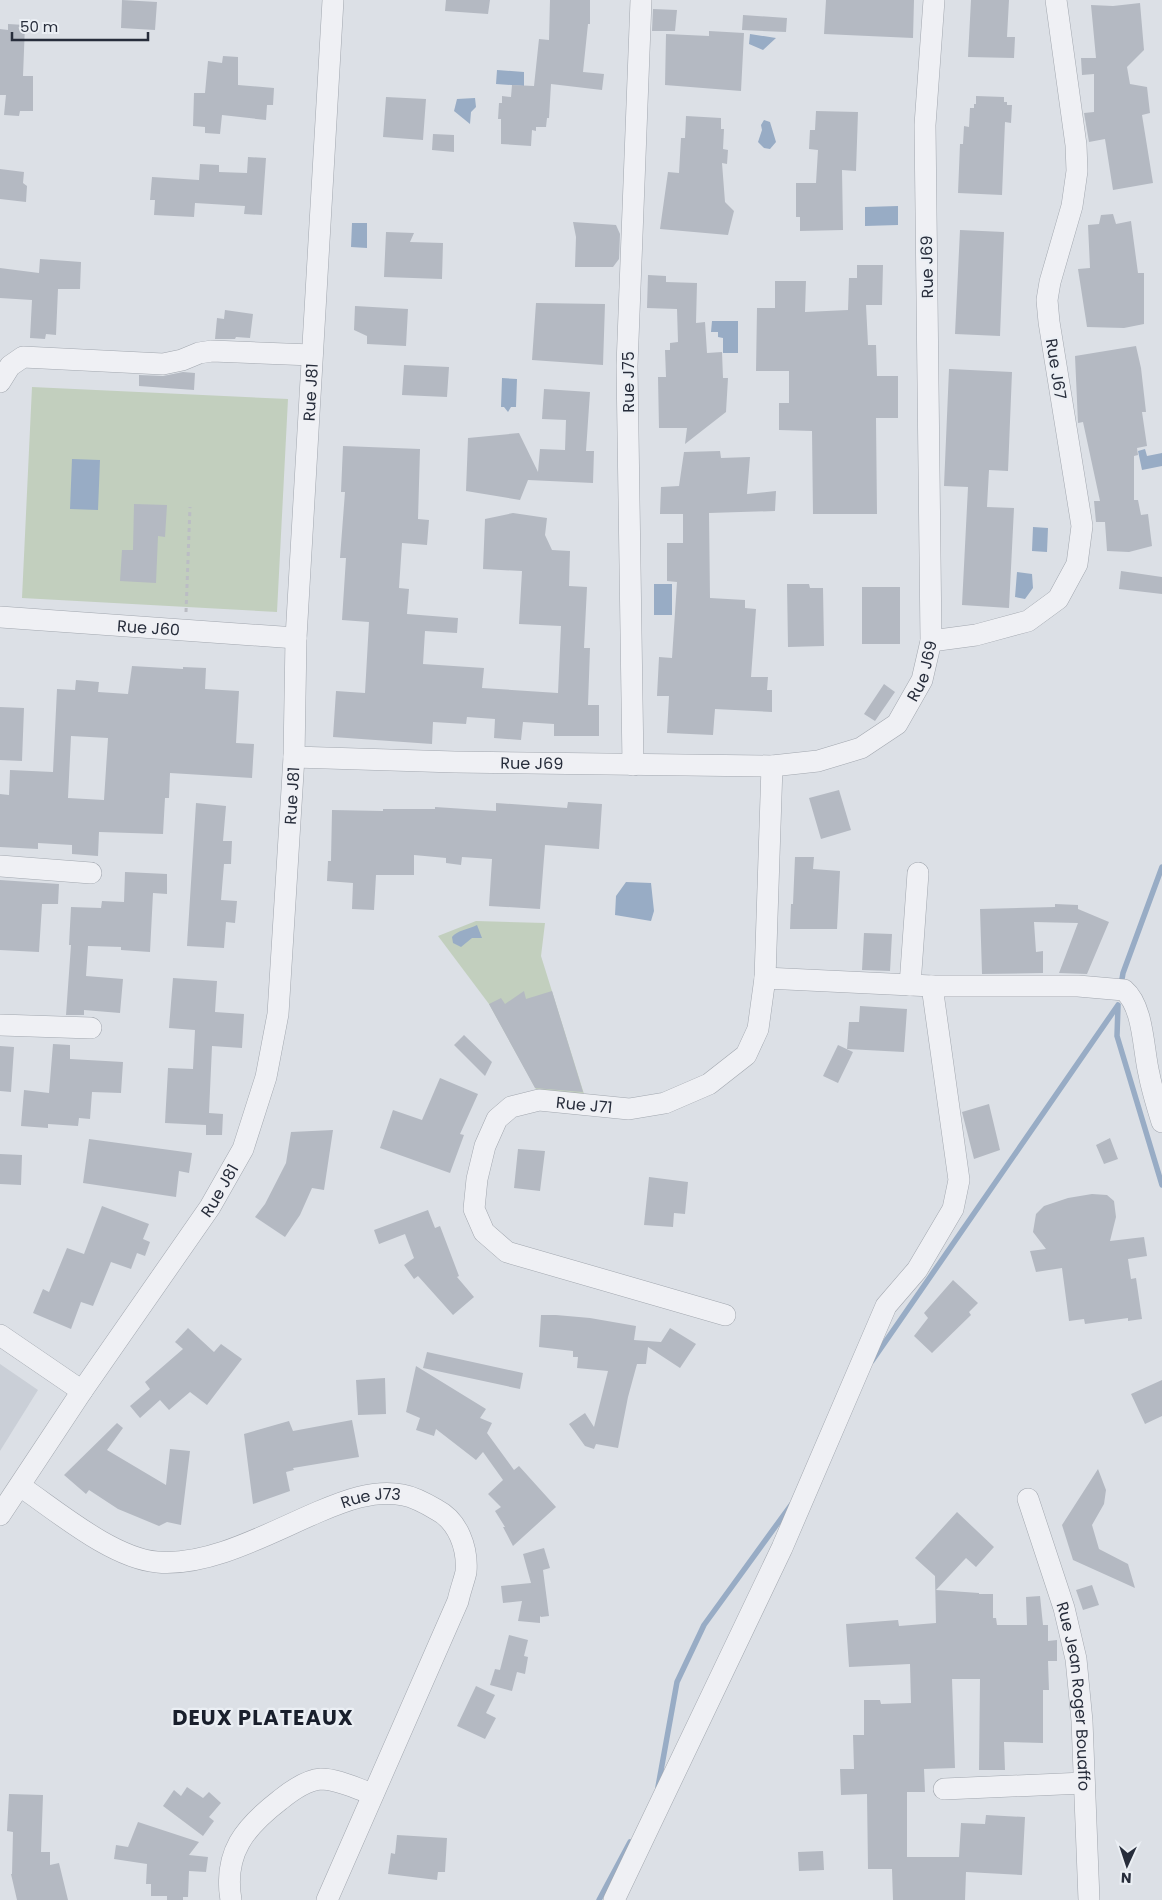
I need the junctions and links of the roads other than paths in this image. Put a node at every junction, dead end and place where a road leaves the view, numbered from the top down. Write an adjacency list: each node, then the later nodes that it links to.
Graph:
1 (333, 0): 5 (street, Rue J81)
2 (641, 0): 11 (street, Rue J75)
3 (934, 0): 9 (street, Rue J69)
4 (1056, 0): 9 (street, Rue J67)
5 (312, 354): 6 (street); 8 (street, Rue J81)
6 (0, 382)
7 (0, 617): 8 (street, Rue J60)
8 (296, 638): 10 (street, Rue J81)
9 (931, 641): 12 (street, Rue J69)
10 (294, 757): 11 (street, Rue J69); 24 (street, Rue J81)
11 (633, 765): 12 (street, Rue J69)
12 (772, 766): 16 (street, Rue J71)
13 (0, 866): 15 (street)
14 (918, 872): 17 (street)
15 (91, 873)
16 (765, 978): 17 (street); 22 (street, Rue J71)
17 (910, 985): 18 (street)
18 (932, 986): 21 (street); 33 (street)
19 (0, 1025): 20 (street)
20 (91, 1028)
21 (1162, 1122)
22 (725, 1315)
23 (0, 1335): 24 (street)
24 (82, 1391): 25 (street, Rue J81)
25 (20, 1486): 27 (street, Rue J81); 30 (street, Rue J73)
26 (1028, 1499): 28 (street, Rue Jean Roger Bouaffo)
27 (0, 1515)
28 (1084, 1783): 29 (street); 34 (street, Rue Jean Roger Bouaffo)
29 (944, 1790)
30 (373, 1794): 31 (street); 32 (street, Rue J73)
31 (231, 1900)
32 (326, 1900)
33 (614, 1900)
34 (1089, 1900)

